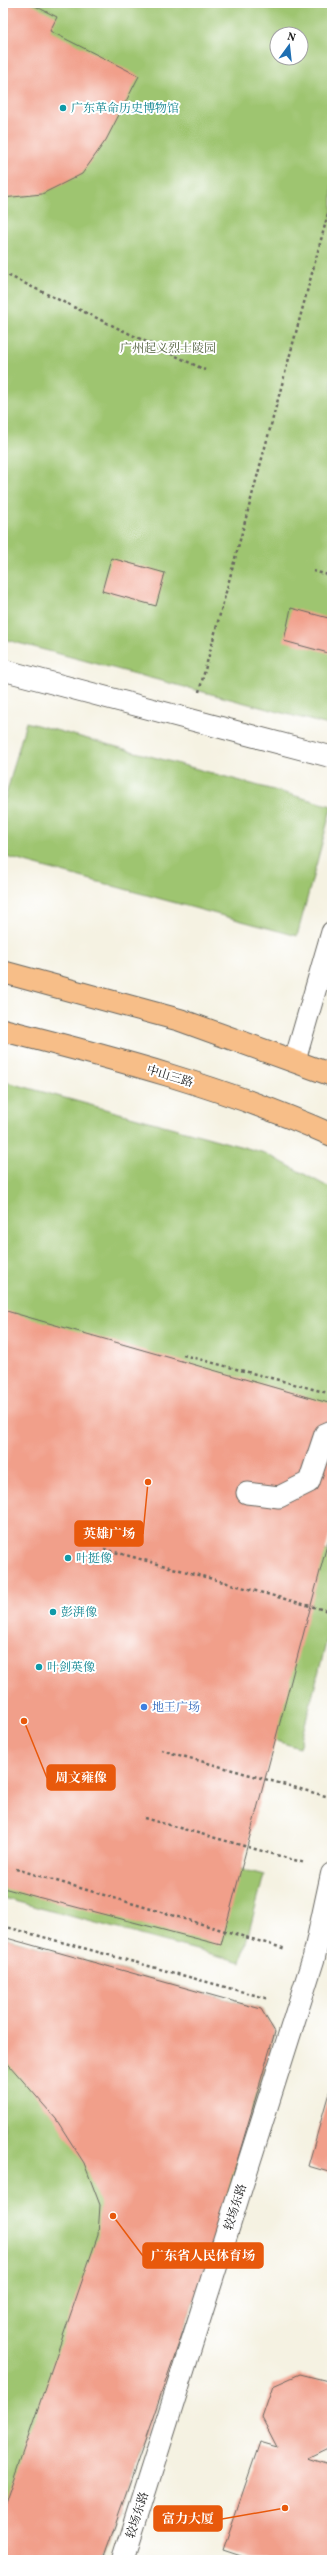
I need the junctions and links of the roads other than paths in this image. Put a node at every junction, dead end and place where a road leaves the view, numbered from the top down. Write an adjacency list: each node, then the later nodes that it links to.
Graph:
1 (3, 670): 2 (lane)
2 (332, 757)
3 (332, 932): 6 (lane)
4 (3, 972): 6 (main road)
5 (3, 1030): 8 (main road, 中山三路)
6 (295, 1060): 7 (main road)
7 (332, 1075)
8 (332, 1135)
9 (332, 1432): 10 (lane)
10 (246, 1493)
11 (332, 1874): 12 (street, 较场东路)
12 (123, 2560)

